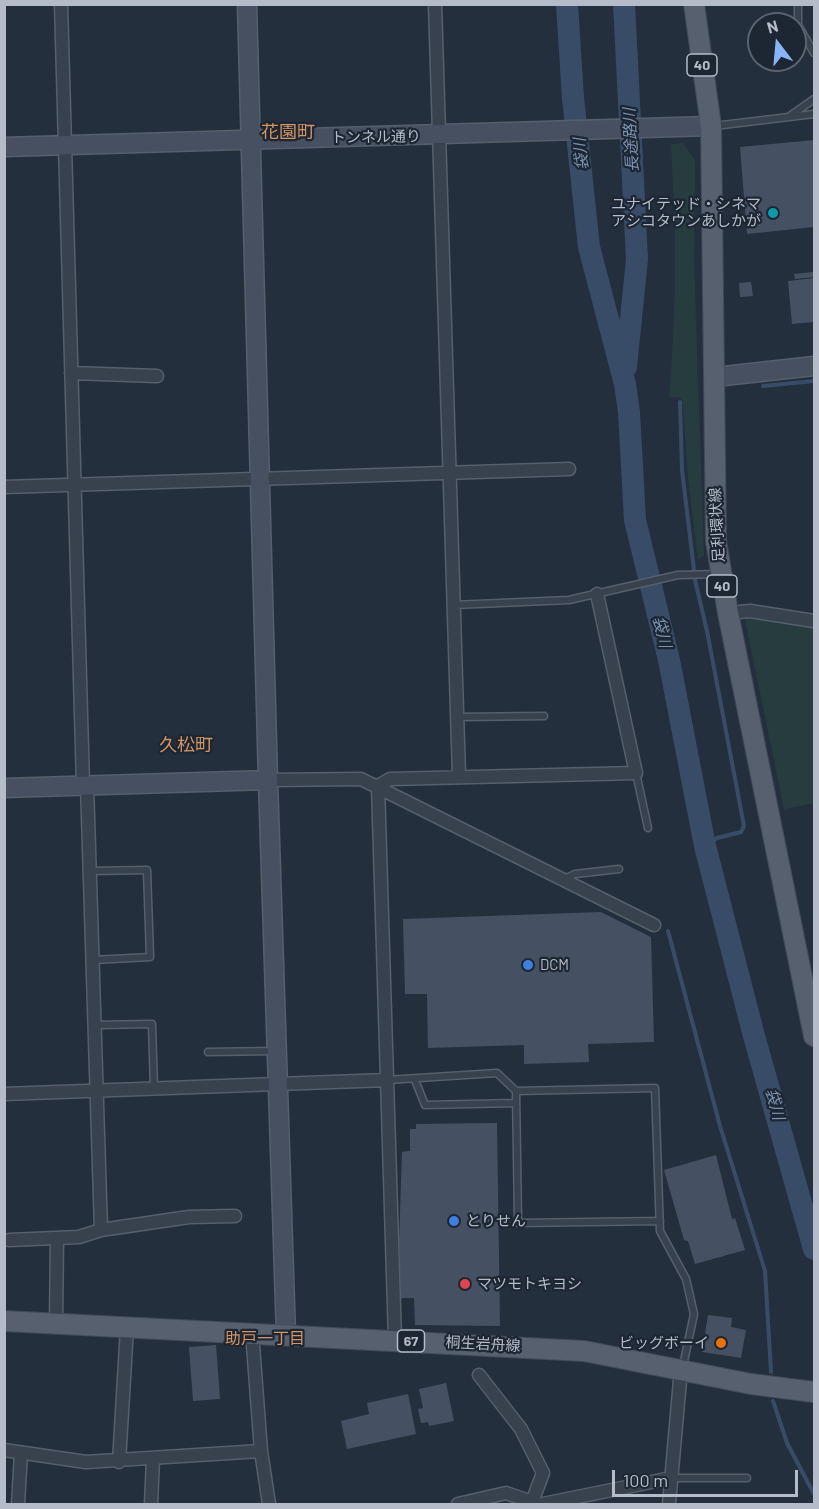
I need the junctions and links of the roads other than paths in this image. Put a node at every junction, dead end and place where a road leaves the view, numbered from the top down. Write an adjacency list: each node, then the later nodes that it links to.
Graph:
1 (61, 4): 13 (street)
2 (248, 4): 12 (street)
3 (435, 4): 11 (street)
4 (694, 4): 10 (main road, 足利環状線 / 40)
5 (798, 4): 6 (lane)
6 (814, 53)
7 (814, 99): 9 (lane)
8 (814, 114): 9 (lane)
9 (787, 118): 10 (lane)
10 (711, 126): 11 (street, トンネル通り); 18 (main road, 足利環状線 / 40)
11 (441, 135): 12 (street, トンネル通り); 20 (street)
12 (251, 140): 13 (street, トンネル通り); 21 (street)
13 (65, 145): 14 (street, トンネル通り); 16 (street)
14 (4, 147)
15 (814, 366): 18 (street)
16 (71, 373): 17 (street); 22 (street)
17 (157, 376)
18 (716, 377): 24 (main road, 足利環状線 / 40)
19 (569, 469): 20 (street)
20 (449, 473): 21 (street); 26 (street)
21 (261, 479): 22 (street); 33 (street)
22 (74, 485): 23 (street); 34 (street)
23 (4, 487)
24 (720, 574): 25 (lane); 27 (main road, 足利環状線 / 40)
25 (597, 594): 26 (lane); 31 (street)
26 (453, 605): 30 (street)
27 (728, 613): 28 (street); 44 (main road, 足利環状線 / 40)
28 (814, 621)
29 (544, 716): 30 (lane)
30 (458, 717): 32 (street)
31 (636, 773): 32 (street); 37 (lane)
32 (459, 776): 35 (street)
33 (268, 780): 34 (street); 35 (street); 45 (street)
34 (85, 785): 36 (street); 39 (street)
35 (378, 786): 40 (street); 47 (street)
36 (4, 788)
37 (648, 828)
38 (619, 869): 40 (lane)
39 (90, 871): 42 (street); 42 (lane)
40 (564, 879): 41 (street)
41 (654, 925)
42 (93, 960): 43 (street)
43 (96, 1025): 50 (lane); 51 (street)
44 (814, 1036)
45 (278, 1051): 46 (lane); 49 (street)
46 (208, 1052)
47 (387, 1080): 48 (lane); 49 (street); 65 (street)
48 (415, 1080): 52 (lane); 54 (lane)
49 (279, 1084): 50 (street); 64 (street)
50 (154, 1089): 51 (street)
51 (98, 1091): 53 (street); 57 (street)
52 (516, 1091): 54 (lane); 56 (lane)
53 (4, 1094)
54 (516, 1103): 56 (lane)
55 (235, 1216): 57 (street)
56 (660, 1221): 66 (lane)
57 (101, 1230): 58 (street)
58 (57, 1238): 59 (street); 61 (street)
59 (9, 1240)
60 (4, 1322): 61 (main road, 桐生岩舟線 / 67)
61 (56, 1324): 62 (main road, 桐生岩舟線 / 67)
62 (127, 1328): 63 (main road, 桐生岩舟線 / 67); 73 (street)
63 (252, 1332): 64 (main road, 桐生岩舟線 / 67); 70 (street)
64 (286, 1335): 65 (main road, 桐生岩舟線 / 67)
65 (395, 1340): 66 (main road, 桐生岩舟線 / 67)
66 (681, 1369): 68 (main road, 桐生岩舟線 / 67); 74 (street)
67 (479, 1375): 81 (street)
68 (814, 1392)
69 (4, 1450): 71 (street)
70 (261, 1451): 72 (street); 79 (street)
71 (21, 1453): 73 (street); 77 (street)
72 (153, 1459): 73 (street); 78 (street)
73 (119, 1462)
74 (671, 1478): 75 (lane); 81 (street); 82 (street)
75 (747, 1478)
76 (476, 1502): 80 (street); 81 (street)
77 (18, 1504)
78 (151, 1504)
79 (269, 1504)
80 (458, 1504)
81 (538, 1504)
82 (669, 1504)

